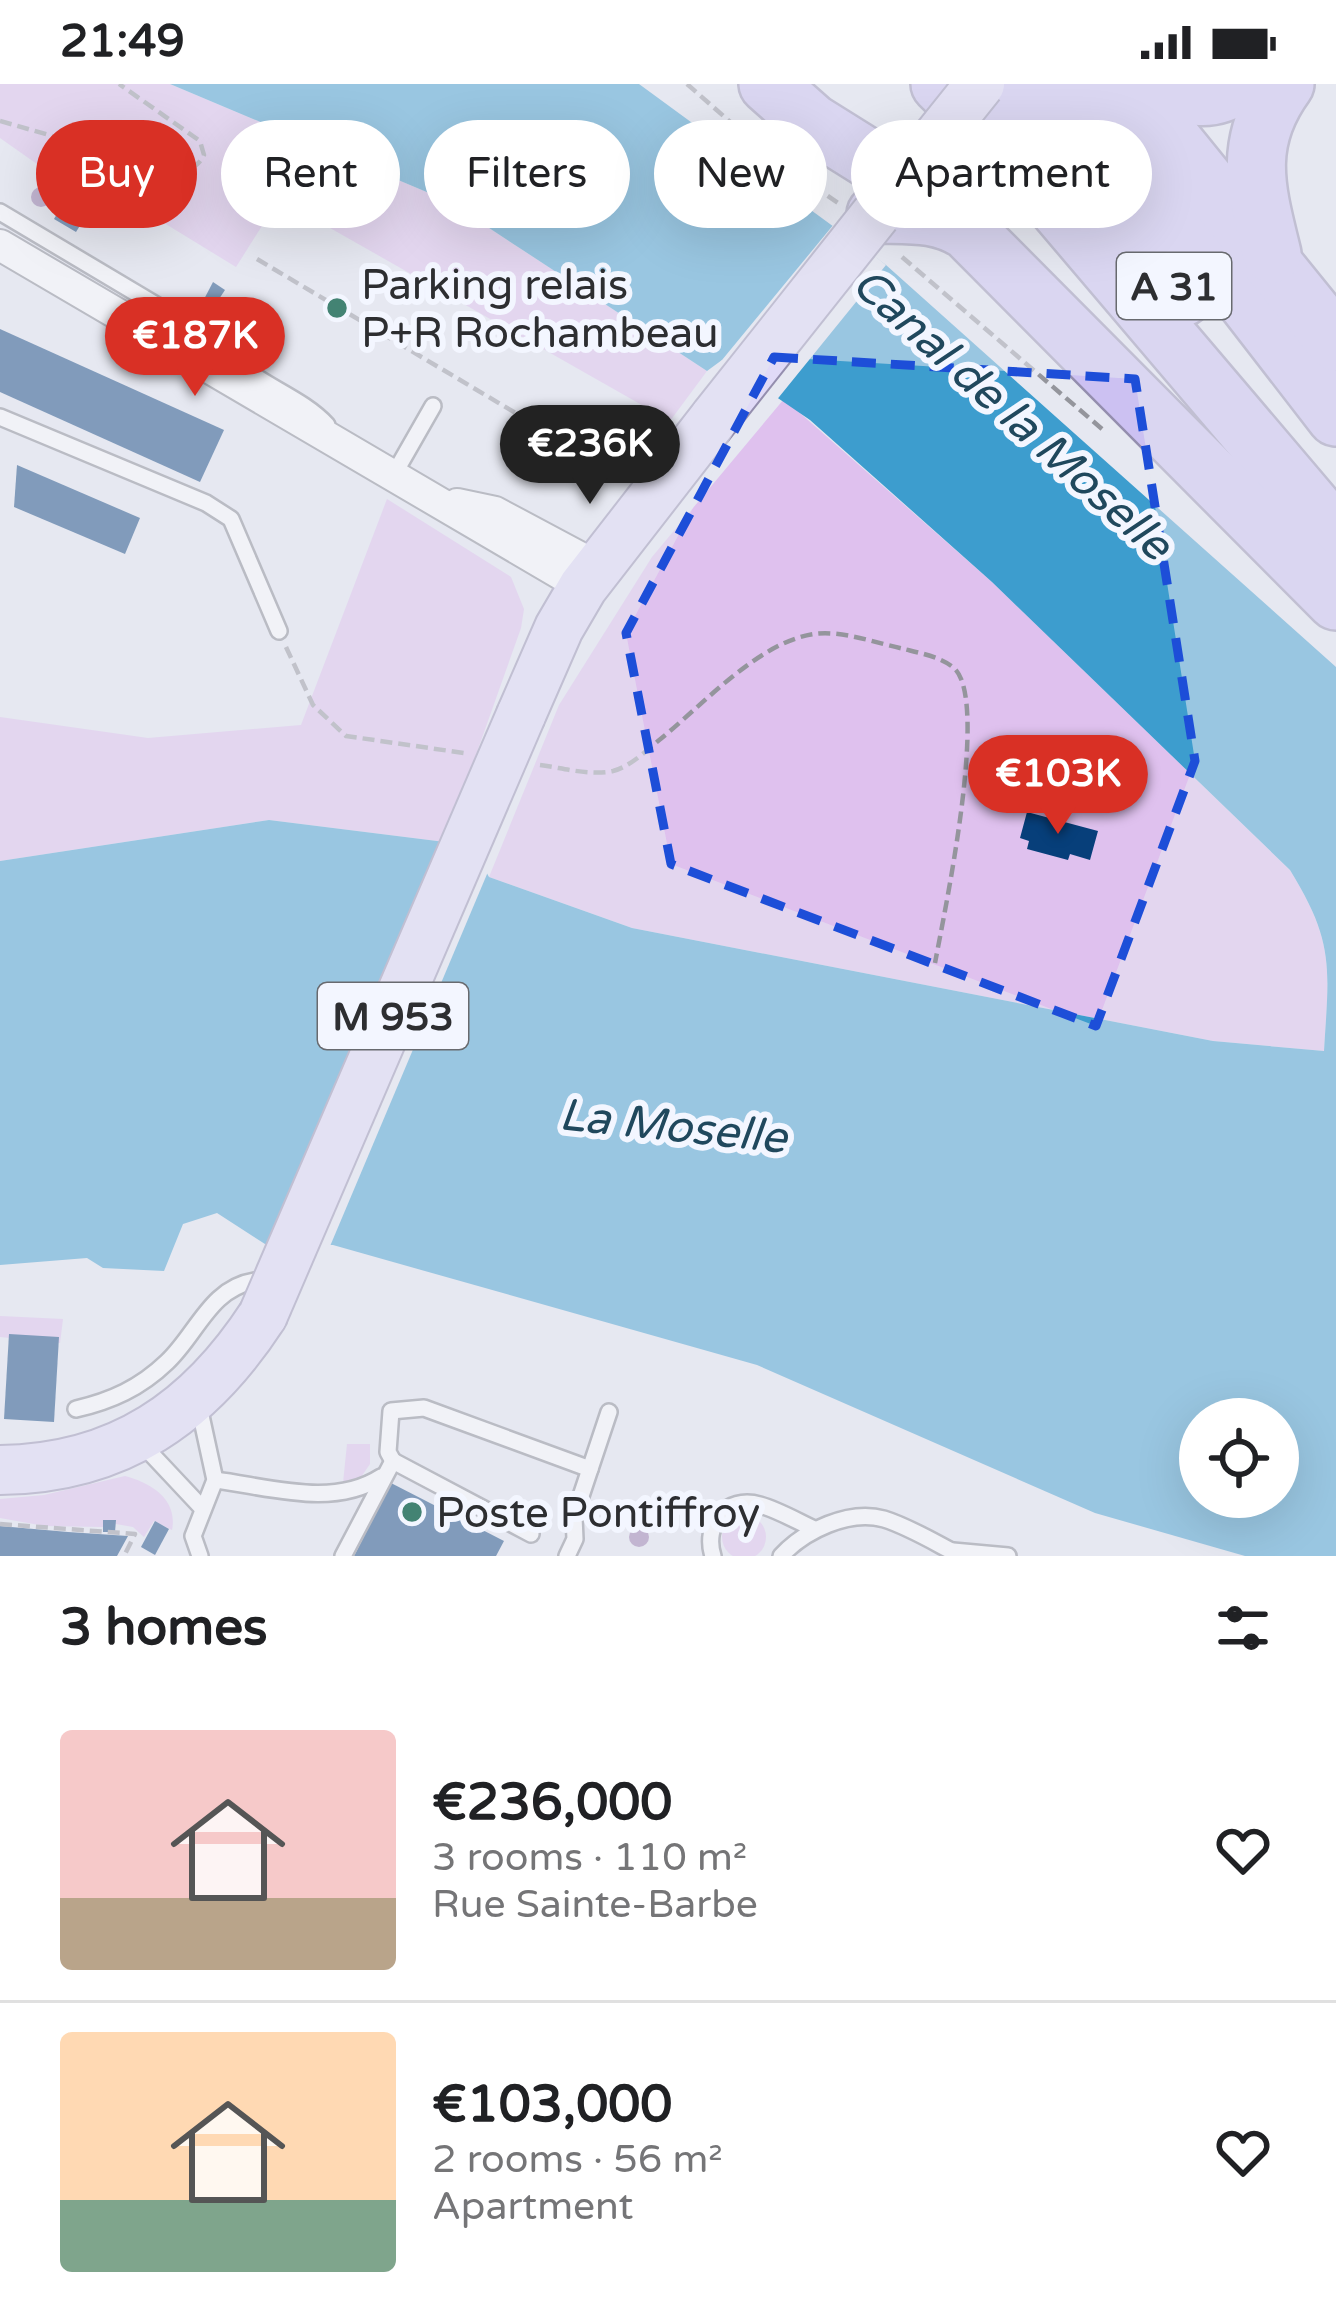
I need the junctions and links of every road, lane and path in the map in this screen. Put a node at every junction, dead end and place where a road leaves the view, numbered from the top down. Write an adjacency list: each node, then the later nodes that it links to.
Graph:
1 (119, 84): 13 (path)
2 (687, 84): 15 (path)
3 (768, 84): 14 (highway)
4 (940, 84): 34 (highway)
5 (980, 84): 12 (main road, M 953, bridge)
6 (1004, 84): 32 (highway, A 31)
7 (1064, 84): 28 (highway, A 31)
8 (1127, 84): 22 (highway)
9 (1156, 84): 10 (highway)
10 (1238, 84)
11 (1285, 84): 22 (highway)
12 (952, 120)
13 (0, 121)
14 (851, 148)
15 (851, 210)
16 (0, 212): 23 (lane)
17 (871, 228): 33 (main road, M 953, bridge)
18 (876, 228): 29 (path)
19 (963, 228): 36 (highway)
20 (0, 245): 25 (street)
21 (257, 259): 33 (path)
22 (1274, 264): 24 (highway)
23 (206, 326): 25 (lane); 30 (lane)
24 (1336, 342)
25 (178, 351): 30 (street)
26 (433, 406): 31 (lane)
27 (0, 416): 37 (lane)
28 (1336, 417)
29 (1113, 439)
30 (356, 456): 31 (street)
31 (392, 477): 35 (street)
32 (1336, 493)
33 (642, 510): 35 (main road, M 953)
34 (1336, 536)
35 (582, 568): 38 (main road, M 953)
36 (1336, 601)
37 (278, 631): 39 (path)
38 (523, 739): 40 (path); 41 (main road, M 953, bridge)
39 (481, 756)
40 (935, 963)
41 (259, 1299): 42 (main road, M 953); 43 (lane)
42 (197, 1399): 45 (main road, M 953); 49 (lane)
43 (76, 1408)
44 (609, 1412): 47 (lane)
45 (135, 1438): 48 (main road, M 953); 50 (lane)
46 (388, 1468): 47 (lane); 49 (lane); 53 (lane); 58 (lane)
47 (590, 1469): 59 (lane)
48 (0, 1470)
49 (215, 1480): 50 (lane)
50 (203, 1509): 57 (lane)
51 (0, 1524): 54 (path)
52 (814, 1529): 55 (lane); 60 (lane); 61 (lane)
53 (531, 1534)
54 (126, 1553): 56 (path)
55 (956, 1553): 62 (lane)
56 (137, 1556)
57 (200, 1556)
58 (343, 1556)
59 (567, 1556)
60 (712, 1556)
61 (781, 1556)
62 (1008, 1556)

